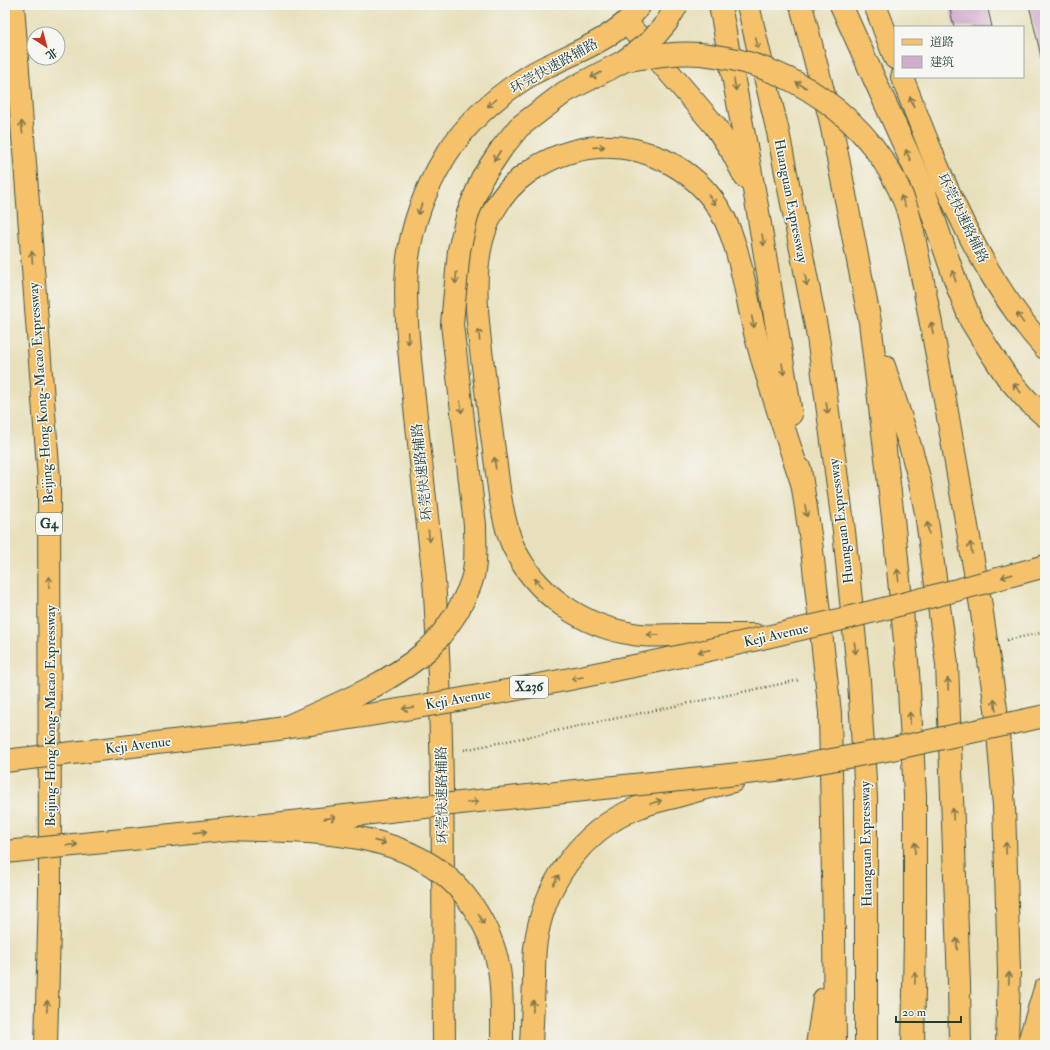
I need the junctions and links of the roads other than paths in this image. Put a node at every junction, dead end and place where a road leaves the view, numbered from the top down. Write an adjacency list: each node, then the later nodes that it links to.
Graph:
1 (13, 5): 28 (main road, Beijing-Hong Kong-Macao Expressway / G4, one-way to 1)
2 (640, 5): 9 (main road, 环莞快速路辅路)
3 (677, 5): 11 (main road, bridge)
4 (720, 5): 13 (main road, one-way to 13)
5 (748, 5): 34 (main road, Huanguan Expressway, one-way to 34)
6 (801, 5): 14 (main road)
7 (842, 5): 16 (main road, one-way to 7)
8 (875, 5): 10 (main road)
9 (626, 22): 13 (main road); 29 (main road, 环莞快速路辅路, one-way to 29)
10 (894, 55)
11 (624, 61): 21 (main road, one-way to 21, bridge); 37 (main road, one-way to 11, bridge)
12 (902, 78): 15 (main road, 环莞快速路辅路, one-way to 12)
13 (757, 206): 17 (main road, one-way to 17)
14 (870, 322): 35 (main road, one-way to 14); 36 (main road, one-way to 14)
15 (1045, 348)
16 (1045, 416)
17 (802, 483): 19 (main road, one-way to 17, bridge); 26 (main road, one-way to 26)
18 (1045, 566): 19 (main road, Keji Avenue / X236, one-way to 19, bridge)
19 (776, 635): 21 (main road, Keji Avenue / X236, one-way to 21, bridge)
20 (1045, 716): 23 (main road, bridge)
21 (284, 728): 22 (main road, Keji Avenue / X236, bridge)
22 (5, 761)
23 (776, 770): 24 (main road, one-way to 23, bridge); 31 (main road, one-way to 23, bridge)
24 (230, 829): 25 (main road, one-way to 24, bridge); 30 (main road, one-way to 30, bridge)
25 (5, 852)
26 (834, 933): 32 (main road); 33 (main road)
27 (1045, 989): 38 (main road)
28 (46, 1045)
29 (444, 1045)
30 (502, 1045)
31 (531, 1045)
32 (817, 1045)
33 (835, 1045)
34 (866, 1045)
35 (913, 1045)
36 (960, 1045)
37 (1007, 1045)
38 (1028, 1045)

